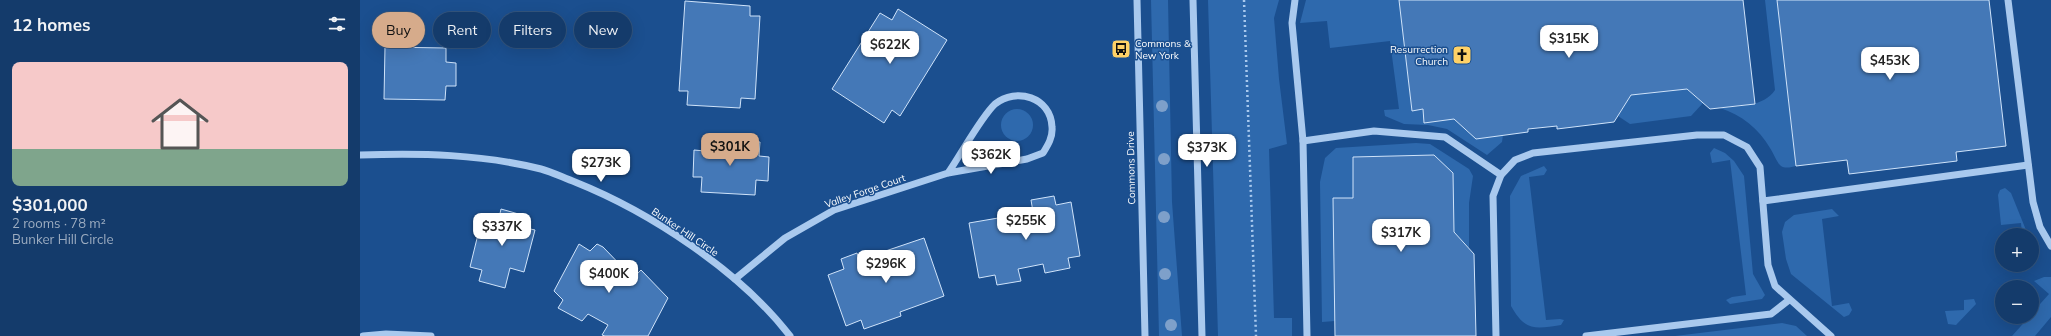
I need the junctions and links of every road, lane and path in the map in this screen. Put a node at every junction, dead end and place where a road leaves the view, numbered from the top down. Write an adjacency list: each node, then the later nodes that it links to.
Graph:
1 (1137, 0): 18 (street, Commons Drive)
2 (1193, 0): 19 (street)
3 (1244, 0): 20 (path)
4 (1295, 0): 6 (street)
5 (2008, 0): 8 (street)
6 (1303, 140): 10 (street); 21 (street)
7 (360, 155): 13 (street, Bunker Hill Circle)
8 (2028, 165): 11 (street); 12 (street)
9 (948, 173): 9 (street, Valley Forge Court); 13 (street, Valley Forge Court)
10 (1501, 174): 11 (street); 22 (street)
11 (1763, 201): 14 (street)
12 (2051, 246)
13 (735, 279): 17 (street, Bunker Hill Circle)
14 (1790, 300): 23 (street); 24 (street)
15 (363, 336): 16 (street)
16 (431, 336)
17 (790, 336)
18 (1145, 336)
19 (1202, 336)
20 (1256, 336)
21 (1307, 336)
22 (1496, 336)
23 (1586, 336)
24 (1831, 336)

